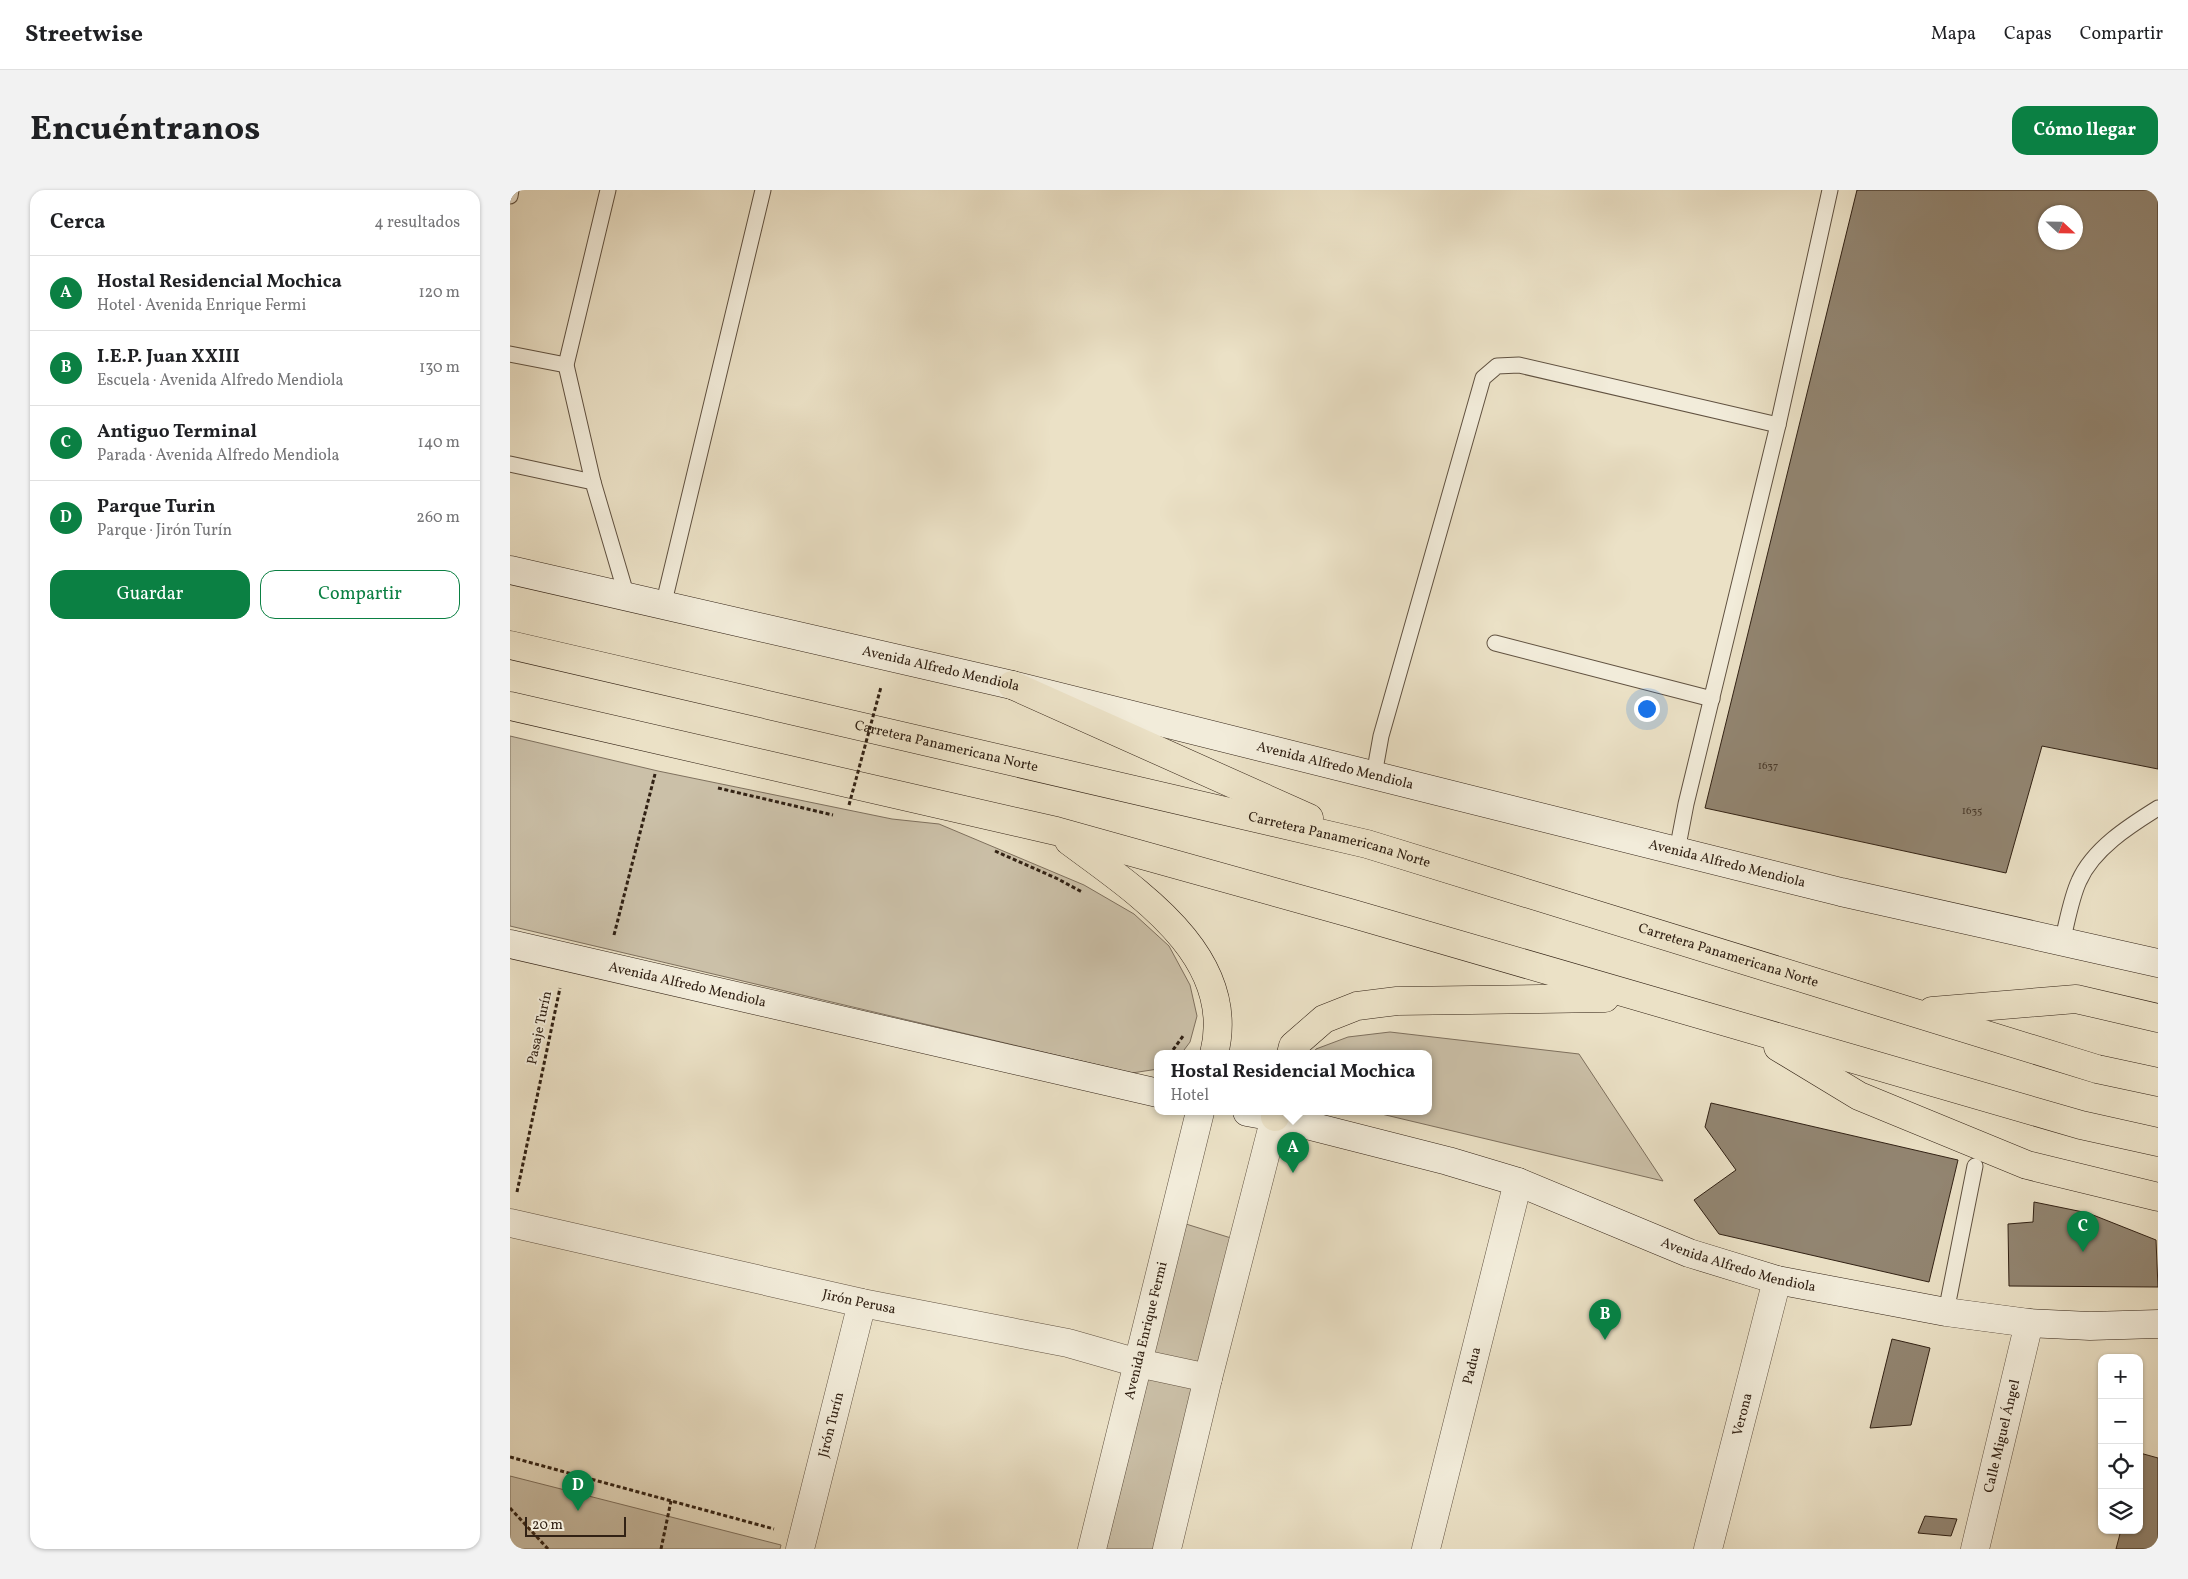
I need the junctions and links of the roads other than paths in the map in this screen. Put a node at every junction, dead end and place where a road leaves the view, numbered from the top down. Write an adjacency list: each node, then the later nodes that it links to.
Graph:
1 (511, 190): 5 (lane)
2 (608, 190): 7 (lane)
3 (763, 190): 13 (lane)
4 (1830, 190): 8 (lane)
5 (510, 196)
6 (510, 354): 7 (lane)
7 (566, 365): 10 (lane)
8 (1778, 426): 17 (lane); 19 (lane)
9 (510, 464): 10 (lane)
10 (593, 482): 12 (lane)
11 (510, 570): 12 (main road, Avenida Alfredo Mendiola)
12 (626, 597): 13 (main road, Avenida Alfredo Mendiola)
13 (663, 606): 16 (main road, Avenida Alfredo Mendiola)
14 (1495, 644): 17 (lane)
15 (510, 645): 22 (highway, Carretera Panamericana Norte)
16 (1012, 685): 19 (main road, Avenida Alfredo Mendiola); 22 (highway)
17 (1712, 699): 23 (lane)
18 (510, 706): 21 (highway)
19 (1374, 775): 23 (main road, Avenida Alfredo Mendiola)
20 (2158, 808): 24 (lane)
21 (1056, 831): 27 (highway); 31 (highway)
22 (1367, 844): 28 (highway, Carretera Panamericana Norte)
23 (1678, 851): 24 (main road, Avenida Alfredo Mendiola)
24 (2062, 942): 26 (main road, Avenida Alfredo Mendiola)
25 (510, 944): 34 (main road, Avenida Alfredo Mendiola)
26 (2158, 964)
27 (1637, 998): 30 (highway); 32 (highway)
28 (1918, 1012): 29 (highway); 33 (highway, Carretera Panamericana Norte)
29 (2158, 1018)
30 (1744, 1027): 38 (highway); 41 (highway)
31 (1214, 1050)
32 (1292, 1050)
33 (2158, 1082)
34 (1154, 1092)
35 (1199, 1115): 48 (main road, Avenida Enrique Fermi)
36 (1276, 1115): 49 (main road)
37 (1280, 1115): 40 (main road, Avenida Alfredo Mendiola)
38 (2158, 1142)
39 (1976, 1166): 45 (lane)
40 (1518, 1182): 43 (main road, Avenida Alfredo Mendiola); 53 (main road, Padua)
41 (2158, 1197)
42 (510, 1222): 44 (main road, Jirón Perusa)
43 (1777, 1280): 45 (main road, Avenida Alfredo Mendiola); 54 (main road, Verona)
44 (862, 1303): 48 (main road, Jirón Perusa); 50 (main road, Jirón Turín)
45 (1946, 1312): 46 (main road, Avenida Alfredo Mendiola)
46 (2029, 1323): 47 (main road, Avenida Alfredo Mendiola); 55 (main road, Calle Miguel Ángel)
47 (2158, 1324)
48 (1138, 1363): 49 (main road, Jirón Perusa); 51 (main road, Avenida Enrique Fermi)
49 (1208, 1378): 52 (main road)
50 (802, 1543)
51 (1092, 1549)
52 (1167, 1549)
53 (1426, 1549)
54 (1708, 1549)
55 (1974, 1549)

